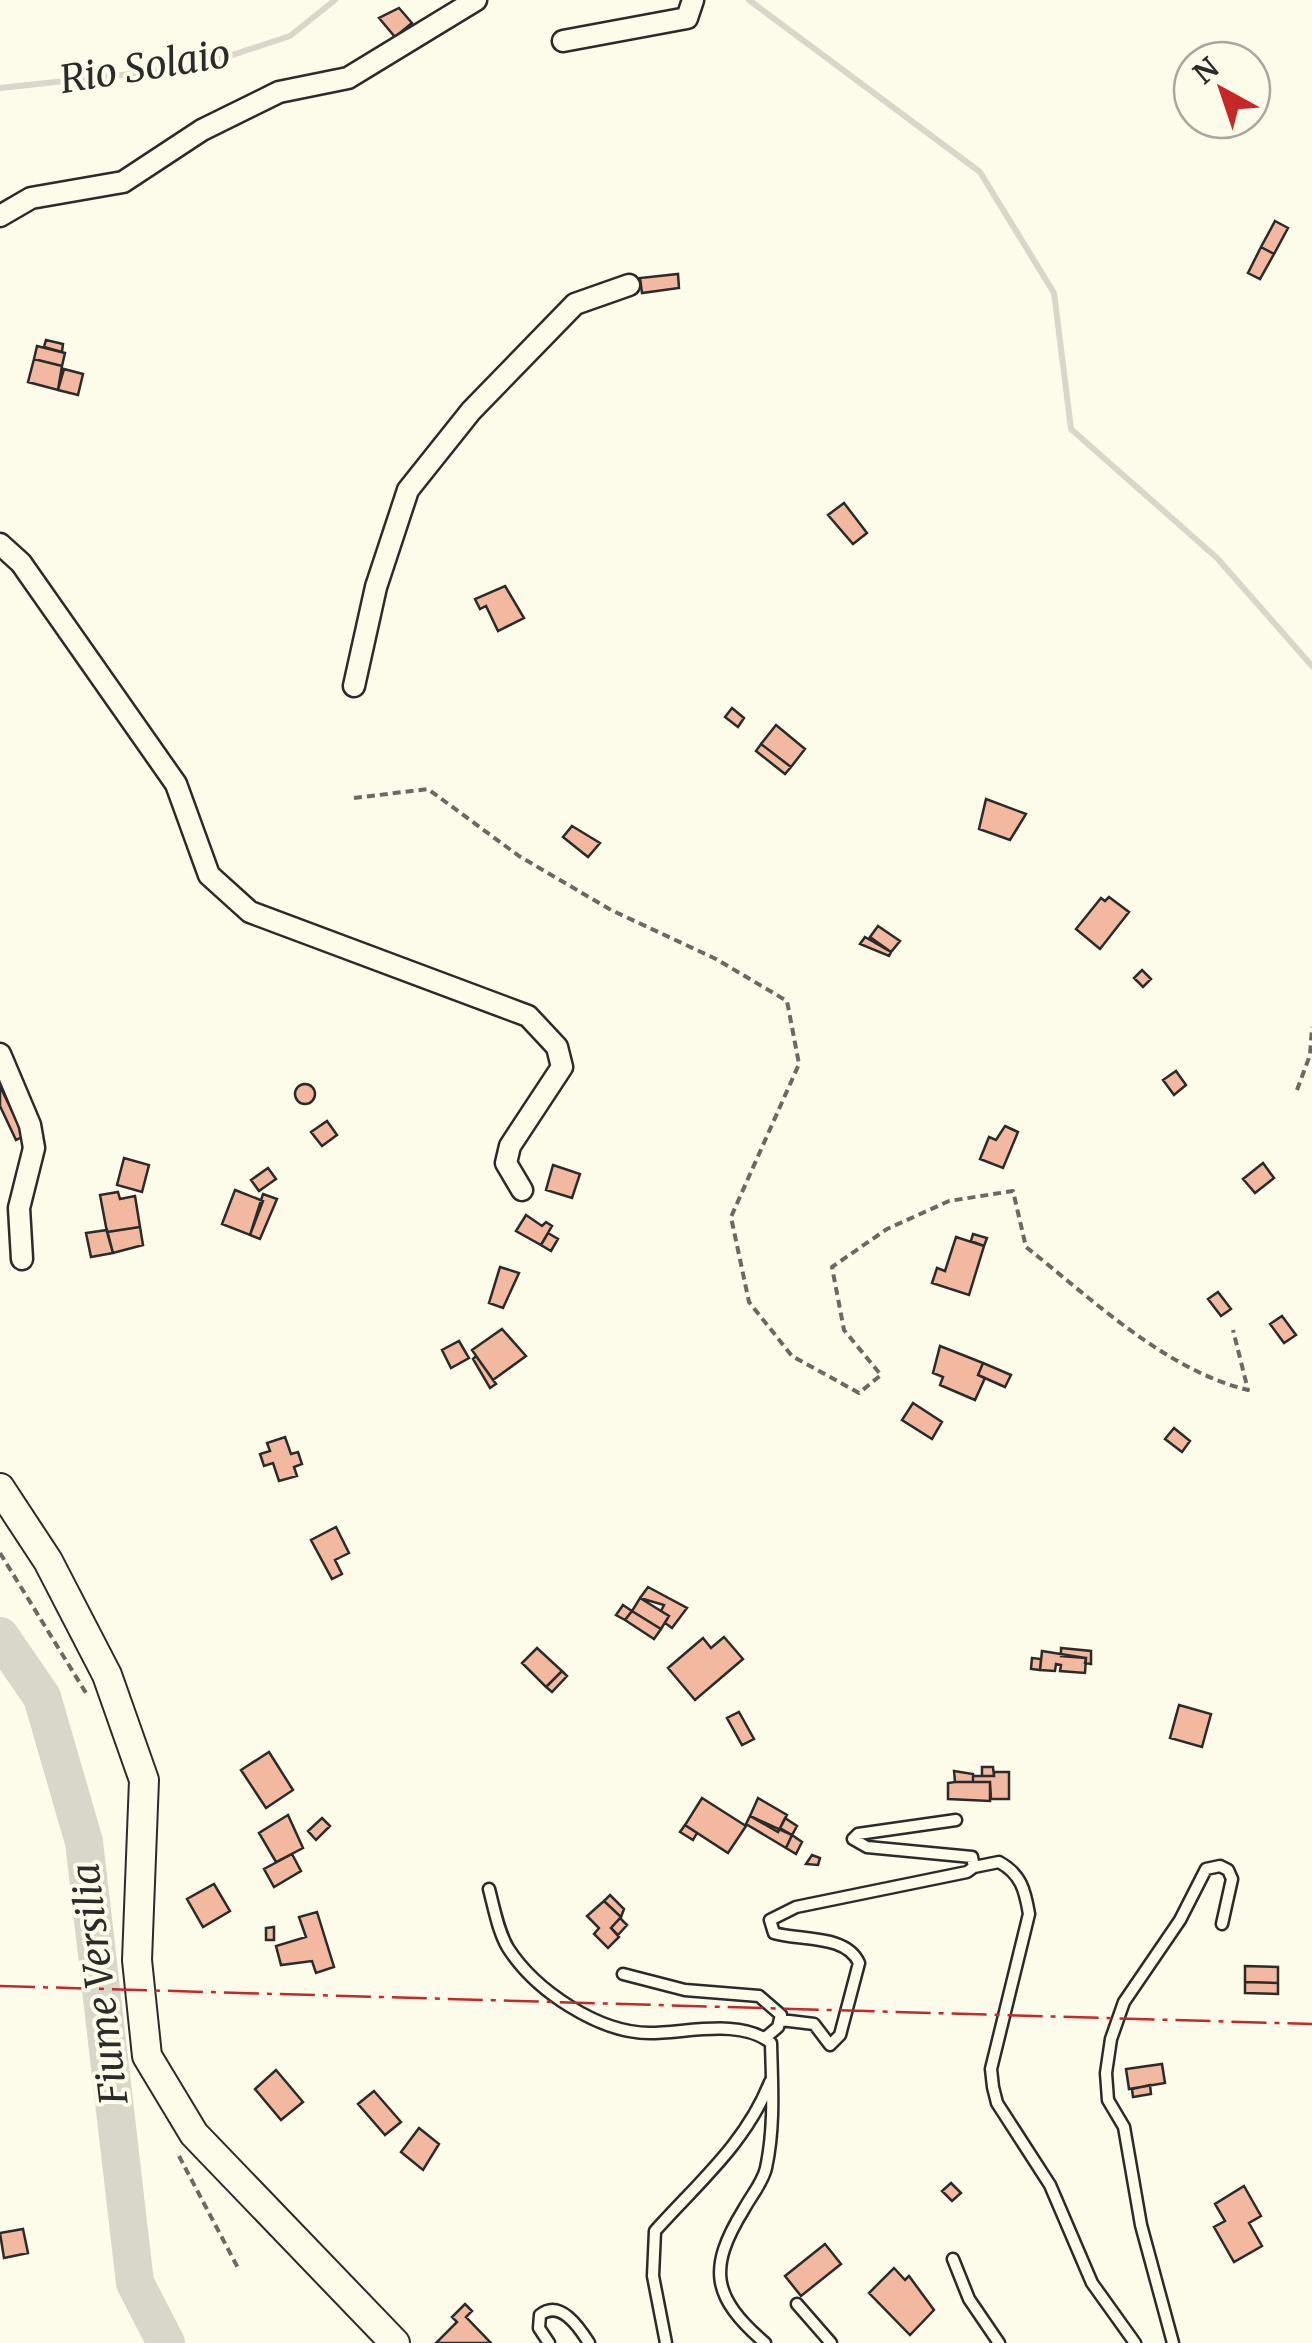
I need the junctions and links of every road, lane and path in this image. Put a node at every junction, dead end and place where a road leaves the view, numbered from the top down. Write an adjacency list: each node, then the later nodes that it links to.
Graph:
1 (476, 0): 4 (street)
2 (692, 0): 3 (street)
3 (563, 41)
4 (0, 216)
5 (629, 285): 7 (street)
6 (0, 544): 12 (street)
7 (354, 686)
8 (354, 798): 14 (path)
9 (1312, 1026): 11 (path)
10 (0, 1054): 13 (street)
11 (1297, 1090)
12 (522, 1190)
13 (22, 1259)
14 (1232, 1330)
15 (0, 1488): 26 (main road)
16 (956, 1820): 17 (lane)
17 (974, 1867): 21 (lane); 33 (lane)
18 (489, 1889): 22 (lane)
19 (1222, 1924): 34 (lane)
20 (623, 1974): 21 (lane)
21 (781, 2020): 22 (lane)
22 (765, 2038): 23 (lane)
23 (772, 2078): 29 (lane); 30 (lane)
24 (953, 2258): 32 (lane)
25 (797, 2304): 31 (lane)
26 (395, 2343)
27 (549, 2343): 28 (lane)
28 (590, 2343)
29 (666, 2343)
30 (765, 2343)
31 (831, 2343)
32 (1000, 2343)
33 (1135, 2343)
34 (1173, 2343)

